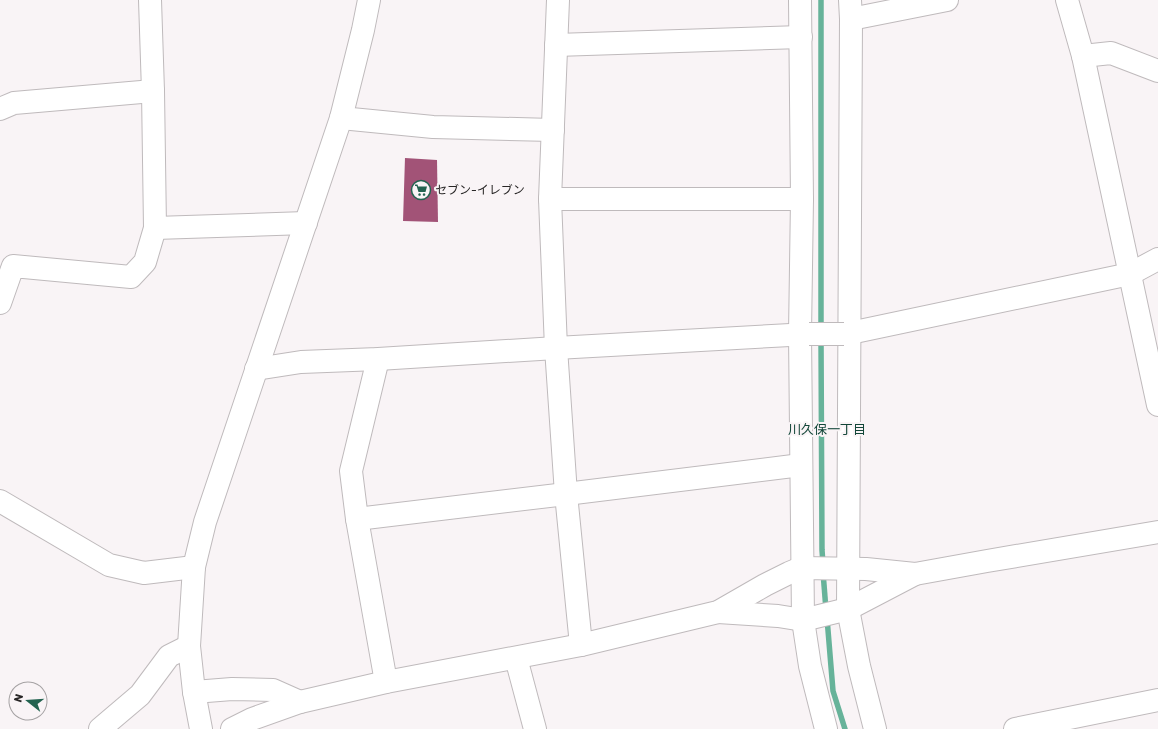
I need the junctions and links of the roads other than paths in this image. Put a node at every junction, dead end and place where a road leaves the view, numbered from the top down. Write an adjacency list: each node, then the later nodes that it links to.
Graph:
1 (150, 0): 12 (street)
2 (369, 0): 14 (street)
3 (558, 0): 9 (street)
4 (800, 0): 8 (street)
5 (947, 0): 7 (street)
6 (1067, 0): 10 (street)
7 (851, 9): 23 (street)
8 (801, 37): 9 (street); 17 (street)
9 (556, 45): 15 (street)
10 (1084, 56): 11 (street); 21 (street)
11 (1158, 71)
12 (153, 91): 13 (street); 19 (street)
13 (0, 109)
14 (342, 118): 15 (street); 18 (street)
15 (553, 130): 16 (street)
16 (550, 199): 17 (street); 25 (street)
17 (802, 199): 24 (street)
18 (306, 223): 19 (street); 27 (street)
19 (155, 228): 22 (street)
20 (1158, 259): 21 (street)
21 (1130, 274): 23 (street); 28 (street)
22 (0, 303)
23 (847, 333): 24 (street, bridge); 36 (street)
24 (804, 334): 25 (street); 29 (street)
25 (556, 348): 26 (street); 30 (street)
26 (378, 360): 27 (street); 32 (street)
27 (256, 369): 34 (street)
28 (1158, 405)
29 (801, 465): 30 (street); 35 (street)
30 (566, 494): 32 (street); 41 (street)
31 (0, 501): 34 (street)
32 (357, 519): 44 (street)
33 (1158, 532): 37 (street)
34 (194, 567): 42 (street)
35 (801, 568): 36 (street); 39 (street); 40 (street)
36 (848, 569): 37 (street); 38 (street)
37 (915, 574): 38 (street)
38 (848, 609): 40 (street); 53 (street)
39 (718, 612): 40 (street); 41 (street)
40 (803, 620): 52 (street)
41 (581, 645): 43 (street)
42 (189, 646): 45 (street); 48 (street)
43 (516, 658): 44 (street); 51 (street)
44 (386, 682): 47 (street)
45 (194, 692): 47 (street); 49 (street)
46 (1158, 700): 54 (street)
47 (300, 702): 50 (street)
48 (100, 729)
49 (201, 729)
50 (232, 729)
51 (535, 729)
52 (826, 729)
53 (875, 729)
54 (1016, 729)

